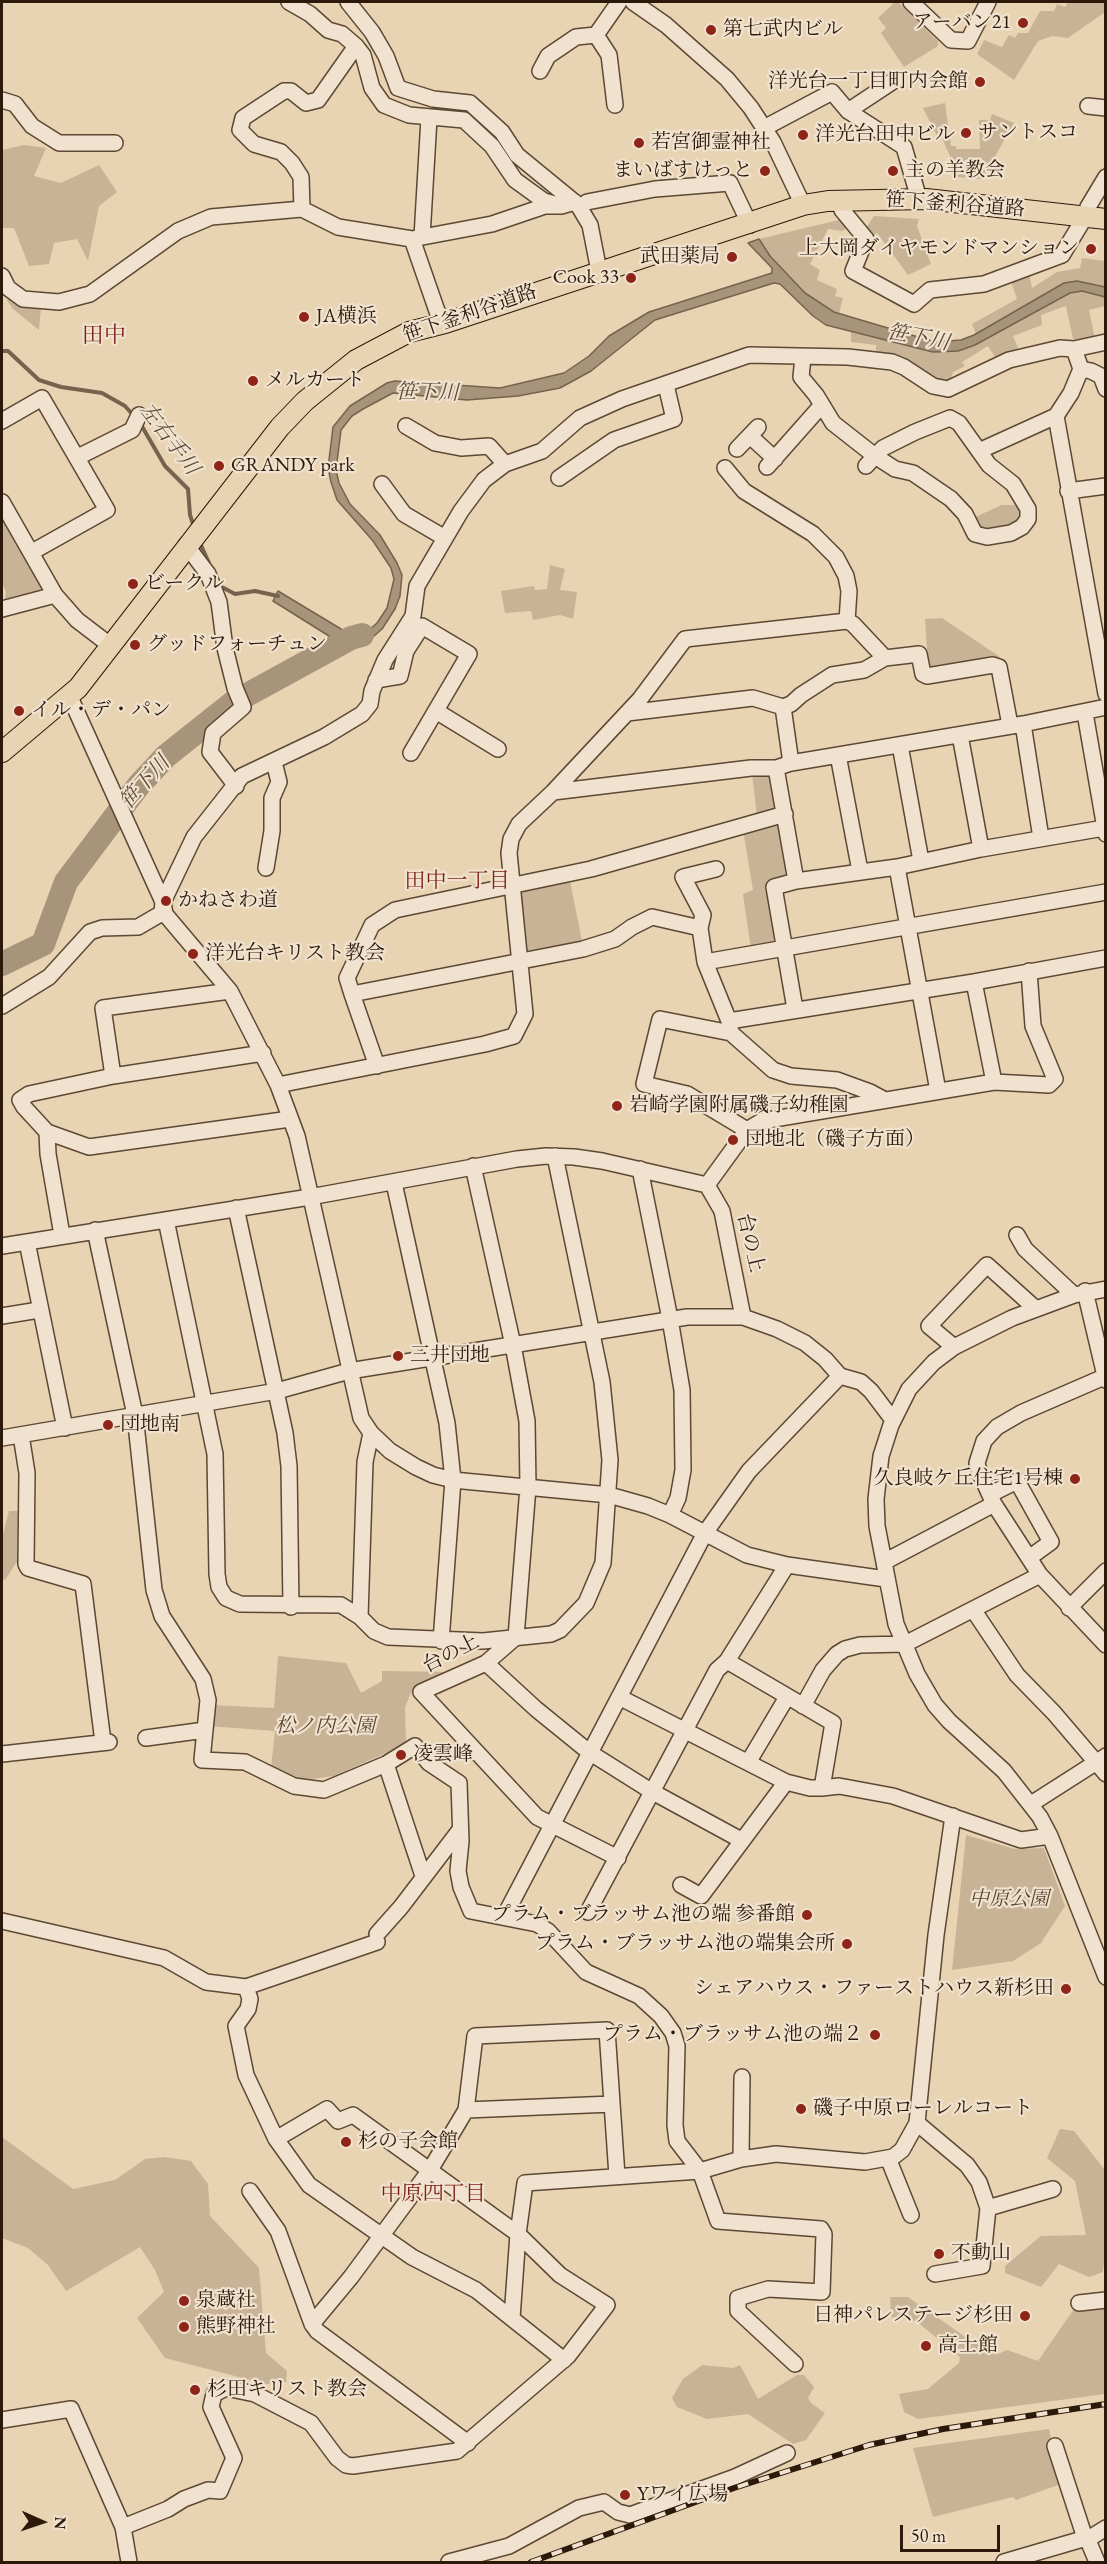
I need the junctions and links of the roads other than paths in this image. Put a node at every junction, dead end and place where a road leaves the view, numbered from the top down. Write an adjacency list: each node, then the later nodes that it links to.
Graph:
1 (289, 2): 8 (street)
2 (348, 2): 24 (street)
3 (619, 2): 7 (street)
4 (633, 2): 17 (street)
5 (910, 2): 6 (street)
6 (988, 2)
7 (596, 35): 9 (street); 12 (street)
8 (356, 46): 16 (street); 20 (street)
9 (540, 71)
10 (895, 80): 15 (street)
11 (2, 100): 19 (street)
12 (615, 105)
13 (1088, 106): 14 (street)
14 (1106, 108)
15 (848, 111): 17 (street); 22 (street)
16 (429, 118): 24 (street); 30 (street)
17 (764, 128): 25 (street)
18 (230, 133): 20 (street)
19 (115, 143)
20 (254, 144): 26 (street)
21 (1106, 177): 27 (street)
22 (920, 199): 23 (main road, 笹下釜利谷道路); 27 (main road, 笹下釜利谷道路)
23 (838, 200): 25 (main road, 笹下釜利谷道路); 27 (street)
24 (574, 204): 29 (street); 30 (street); 31 (street)
25 (803, 205): 29 (main road, 笹下釜利谷道路)
26 (302, 209): 30 (street); 32 (street)
27 (1085, 217): 28 (main road, 笹下釜利谷道路)
28 (1106, 219)
29 (750, 225): 31 (main road, 笹下釜利谷道路)
30 (417, 238): 33 (street)
31 (599, 272): 33 (main road, 笹下釜利谷道路)
32 (2, 276)
33 (445, 323): 57 (main road, 笹下釜利谷道路)
34 (1106, 342): 35 (street)
35 (1074, 349): 36 (street); 37 (street)
36 (802, 357): 38 (street); 40 (street)
37 (1081, 369): 39 (street); 41 (street)
38 (666, 385): 49 (street); 51 (street)
39 (1106, 389)
40 (821, 406): 45 (street); 48 (street)
41 (1056, 417): 46 (street); 54 (street)
42 (2, 421): 47 (street)
43 (136, 421): 47 (street)
44 (406, 426): 49 (street)
45 (737, 449)
46 (979, 451): 48 (street); 48 (street)
47 (78, 458): 58 (street)
48 (870, 461)
49 (505, 464): 56 (street)
50 (725, 468): 61 (street)
51 (560, 478)
52 (382, 484): 56 (street)
53 (1106, 486): 54 (street)
54 (1068, 491): 65 (street)
55 (2, 503): 58 (street)
56 (445, 538): 64 (street)
57 (187, 544): 62 (main road, 笹下釜利谷道路); 83 (street)
58 (32, 552): 59 (street)
59 (55, 595): 60 (street); 62 (street)
60 (2, 609)
61 (847, 621): 63 (street); 70 (street)
62 (111, 646): 66 (main road, 笹下釜利谷道路)
63 (885, 658): 67 (street); 72 (street)
64 (376, 680): 69 (street); 79 (street)
65 (1106, 694)
66 (69, 695): 76 (main road, 笹下釜利谷道路); 97 (street)
67 (783, 707): 70 (street); 80 (street)
68 (1106, 707): 71 (street)
69 (436, 711): 75 (street); 77 (street)
70 (627, 713): 84 (street)
71 (1085, 713): 72 (street); 82 (street)
72 (1016, 724): 73 (street); 87 (street)
73 (960, 735): 74 (street); 88 (street)
74 (900, 745): 78 (street); 89 (street)
75 (498, 749)
76 (2, 752)
77 (411, 753)
78 (838, 756): 80 (street); 93 (street)
79 (274, 762): 83 (street); 91 (street)
80 (791, 763): 81 (street)
81 (776, 768): 84 (street); 85 (street)
82 (1101, 774): 86 (street)
83 (236, 786): 97 (street)
84 (553, 792): 95 (street)
85 (785, 814): 94 (street); 95 (street)
86 (1105, 831): 87 (street)
87 (1041, 838): 88 (street)
88 (981, 849): 89 (street)
89 (921, 861): 90 (street)
90 (897, 867): 93 (street); 98 (street)
91 (266, 868)
92 (717, 869): 99 (street)
93 (860, 871): 94 (street)
94 (796, 881): 100 (street)
95 (512, 884): 103 (street); 108 (street)
96 (1106, 892): 98 (street)
97 (163, 902): 107 (street); 109 (street)
98 (908, 927): 100 (street); 106 (street)
99 (700, 928): 102 (street); 103 (street)
100 (784, 950): 102 (street); 110 (street)
101 (1106, 958): 104 (street)
102 (705, 962): 111 (street)
103 (521, 963): 108 (street); 113 (street)
104 (1029, 971): 105 (street); 115 (street)
105 (974, 982): 106 (street); 115 (street)
106 (918, 989): 110 (street); 117 (street)
107 (230, 991): 112 (street); 114 (street)
108 (352, 994): 113 (street)
109 (2, 1006)
110 (795, 1009): 111 (street)
111 (730, 1027): 118 (street); 120 (street)
112 (263, 1053): 114 (street); 116 (street)
113 (377, 1066): 116 (street)
114 (113, 1076): 121 (street)
115 (994, 1082): 117 (street)
116 (278, 1085): 119 (street)
117 (938, 1091): 118 (street)
118 (883, 1099): 120 (street)
119 (290, 1119): 121 (street); 127 (street)
120 (747, 1130): 126 (street)
121 (47, 1132): 131 (street)
122 (555, 1156): 123 (street); 124 (street); 142 (street)
123 (473, 1167): 125 (street); 143 (street)
124 (639, 1169): 126 (street); 141 (street)
125 (394, 1183): 127 (street); 145 (street)
126 (707, 1185): 140 (street, 台の上)
127 (310, 1197): 128 (street); 146 (street)
128 (236, 1208): 129 (street); 149 (street)
129 (166, 1220): 130 (street); 150 (street)
130 (95, 1230): 131 (street); 151 (street)
131 (62, 1235): 133 (street)
132 (1017, 1235): 136 (street)
133 (27, 1242): 134 (street); 138 (street)
134 (2, 1246)
135 (1106, 1288): 136 (street)
136 (1079, 1293): 137 (street); 148 (street)
137 (1036, 1309): 144 (street); 144 (street)
138 (39, 1310): 139 (street); 153 (street)
139 (2, 1316)
140 (743, 1317): 141 (street); 147 (street)
141 (670, 1319): 142 (street); 161 (street)
142 (591, 1333): 143 (street); 159 (street)
143 (513, 1345): 145 (street); 158 (street)
144 (954, 1347): 152 (street)
145 (433, 1357): 146 (street); 157 (street)
146 (349, 1371): 149 (street); 154 (street)
147 (840, 1376): 152 (street); 162 (street)
148 (1105, 1379): 160 (street)
149 (277, 1391): 150 (street); 169 (street)
150 (205, 1404): 151 (street); 169 (street)
151 (135, 1415): 153 (street); 182 (street)
152 (893, 1420): 164 (street)
153 (65, 1428): 155 (street)
154 (371, 1433): 157 (street); 172 (street)
155 (21, 1435): 156 (street); 186 (street)
156 (2, 1438)
157 (453, 1480): 158 (street); 174 (street)
158 (528, 1487): 159 (street); 173 (street)
159 (609, 1495): 161 (street); 173 (street)
160 (993, 1499): 163 (street); 163 (street); 164 (street)
161 (670, 1515): 162 (street)
162 (705, 1533): 165 (street); 179 (street)
163 (1029, 1558): 167 (street)
164 (884, 1562): 168 (street)
165 (787, 1565): 168 (street); 177 (street)
166 (1106, 1571): 170 (street)
167 (1040, 1575): 170 (street); 171 (street)
168 (886, 1579): 175 (street)
169 (291, 1606): 172 (street)
170 (1069, 1608): 176 (street)
171 (974, 1611): 175 (street); 188 (street)
172 (360, 1617): 174 (street)
173 (516, 1637): 174 (street); 178 (street, 台の上)
174 (441, 1641)
175 (905, 1644): 181 (street); 193 (street)
176 (1106, 1645)
177 (727, 1661): 180 (street); 183 (street)
178 (486, 1663): 185 (street); 195 (street, 台の上)
179 (619, 1697): 183 (street); 185 (street)
180 (787, 1697): 181 (street); 187 (street)
181 (803, 1706): 191 (street)
182 (205, 1730): 184 (street); 189 (street)
183 (684, 1730): 187 (street); 192 (street)
184 (146, 1737)
185 (589, 1752): 192 (street); 195 (street)
186 (2, 1754)
187 (749, 1761): 190 (street)
188 (1103, 1763): 193 (street)
189 (386, 1764): 196 (street); 200 (street)
190 (786, 1782): 191 (street); 198 (street)
191 (822, 1788): 194 (street)
192 (651, 1791): 198 (street); 199 (street)
193 (1031, 1804): 197 (street)
194 (953, 1816): 197 (street); 210 (street)
195 (551, 1826): 199 (street); 203 (street)
196 (459, 1831): 200 (street); 203 (street)
197 (1050, 1836): 205 (street)
198 (741, 1840): 201 (street)
199 (618, 1858): 202 (street)
200 (423, 1876): 206 (street)
201 (681, 1885)
202 (588, 1912)
203 (504, 1917): 215 (street)
204 (2, 1921): 206 (street)
205 (1106, 1977)
206 (246, 1987): 211 (street)
207 (742, 2077): 213 (street)
208 (612, 2104): 209 (street); 209 (street); 216 (street)
209 (466, 2110): 214 (street)
210 (917, 2123): 212 (street); 219 (street)
211 (276, 2139): 214 (street); 222 (street)
212 (888, 2158): 213 (street); 220 (street)
213 (741, 2159): 215 (street)
214 (430, 2170): 221 (street); 222 (street)
215 (700, 2171): 216 (street); 229 (street)
216 (617, 2176): 221 (street)
217 (1053, 2189): 219 (street)
218 (250, 2191): 227 (street)
219 (988, 2208): 223 (street)
220 (911, 2215)
221 (518, 2234): 226 (street); 228 (street)
222 (381, 2236): 226 (street); 227 (street)
223 (935, 2274)
224 (1106, 2300): 225 (street)
225 (1079, 2303)
226 (512, 2318): 228 (street)
227 (312, 2325): 231 (street)
228 (564, 2360): 231 (street)
229 (795, 2364)
230 (2, 2420): 234 (street)
231 (468, 2444): 234 (street)
232 (1055, 2445): 236 (street)
233 (787, 2453): 238 (street)
234 (123, 2527): 237 (street)
235 (1106, 2528): 236 (street)
236 (1088, 2538): 239 (street); 240 (street)
237 (129, 2562)
238 (448, 2562)
239 (1004, 2562)
240 (1097, 2562)

